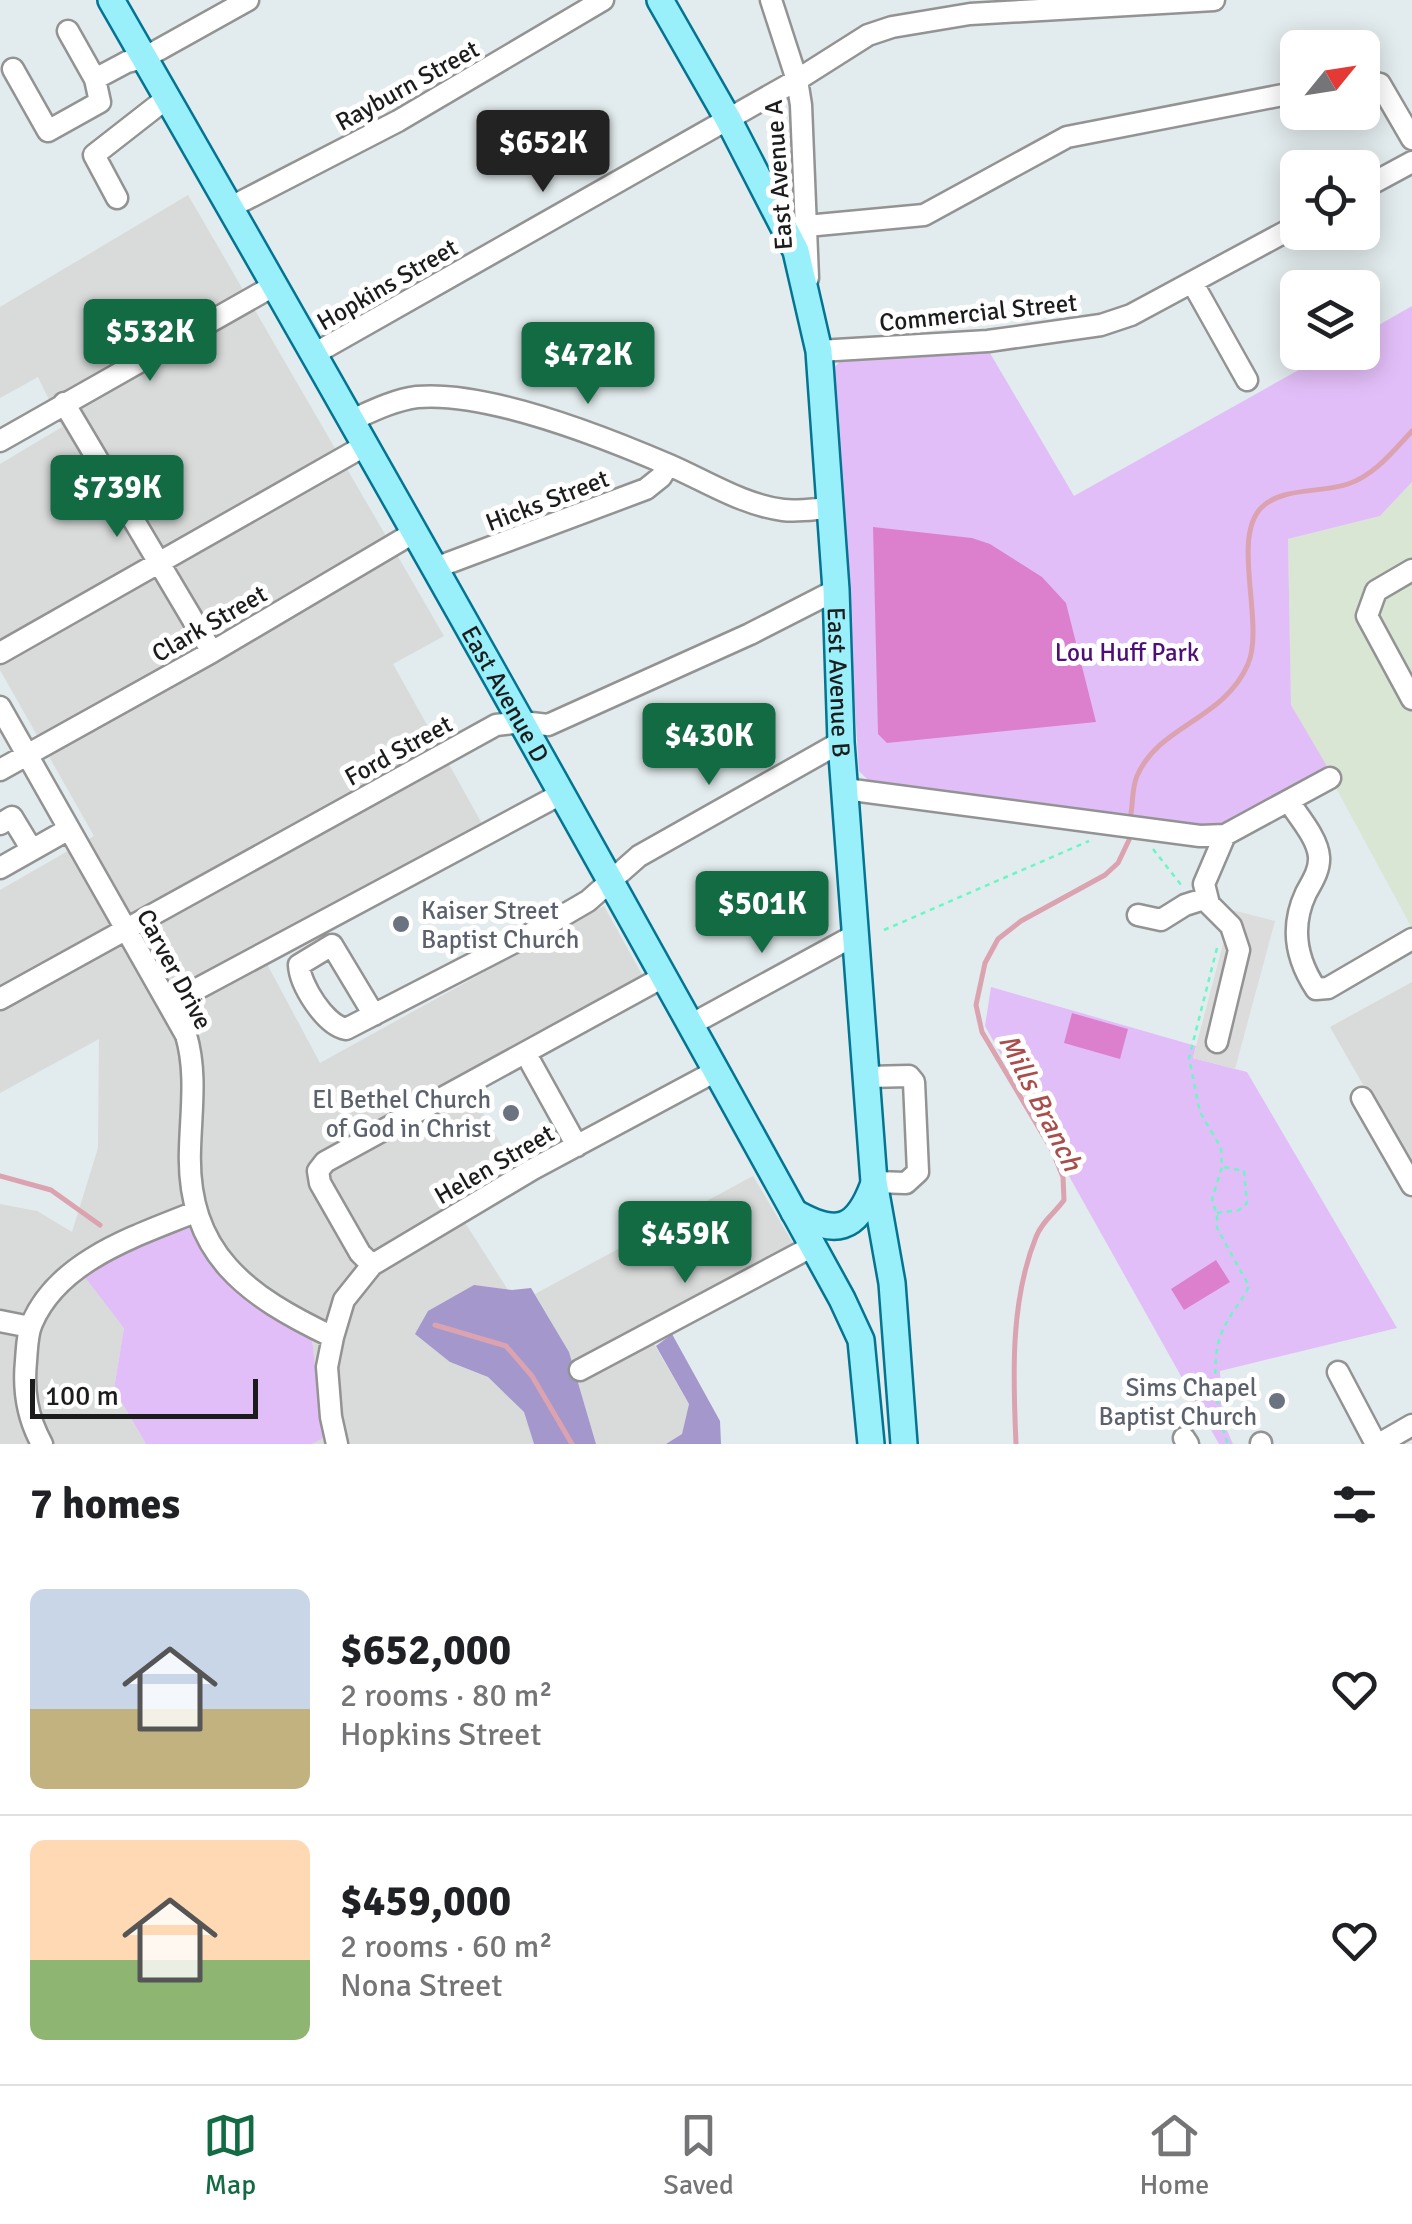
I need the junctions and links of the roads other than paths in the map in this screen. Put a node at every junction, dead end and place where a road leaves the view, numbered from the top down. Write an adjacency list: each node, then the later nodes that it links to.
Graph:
1 (110, 0): 10 (main road, East Avenue D)
2 (248, 0): 10 (street)
3 (602, 0): 22 (street, Rayburn Street)
4 (660, 0): 17 (main road, East Avenue B)
5 (771, 0): 13 (street, East Avenue A)
6 (1214, 0): 7 (street, Hopkins Street)
7 (1076, 5): 8 (street, Hopkins Street)
8 (924, 10): 13 (street, Hopkins Street)
9 (68, 31): 12 (street)
10 (144, 58): 12 (street); 16 (main road, East Avenue D)
11 (12, 69): 12 (street)
12 (95, 79)
13 (797, 80): 17 (street, Hopkins Street); 23 (street, East Avenue A)
14 (1380, 84): 18 (street)
15 (1280, 96): 23 (street)
16 (167, 98): 21 (street); 22 (main road, East Avenue D)
17 (728, 119): 23 (main road, East Avenue B); 28 (street, Hopkins Street)
18 (1412, 139)
19 (1412, 162): 20 (street)
20 (1380, 179)
21 (116, 198)
22 (232, 208): 26 (main road, East Avenue D)
23 (796, 227): 27 (main road, East Avenue B)
24 (1280, 235): 25 (street, Commercial Street)
25 (1192, 282): 27 (street, Commercial Street); 29 (street)
26 (276, 285): 28 (main road, East Avenue D); 30 (street)
27 (819, 350): 35 (main road, East Avenue B)
28 (314, 354): 31 (main road, East Avenue D)
29 (1246, 380)
30 (64, 404): 32 (street); 37 (street)
31 (352, 420): 33 (main road, East Avenue D); 34 (street)
32 (0, 441)
33 (366, 446): 36 (main road, East Avenue D); 37 (street)
34 (668, 465): 35 (street); 38 (street, Hicks Street)
35 (830, 508): 40 (main road, East Avenue B)
36 (415, 532): 38 (main road, East Avenue D); 41 (street, Clark Street)
37 (160, 564): 41 (street); 42 (street)
38 (435, 568): 45 (main road, East Avenue D)
39 (1412, 570): 43 (street)
40 (836, 590): 45 (street, Ford Street); 46 (main road, East Avenue B)
41 (212, 652): 47 (street, Clark Street)
42 (0, 653)
43 (1412, 699)
44 (0, 707): 47 (street, Carver Drive)
45 (522, 722): 51 (main road, East Avenue D); 61 (street, Ford Street)
46 (842, 742): 50 (main road, East Avenue B); 58 (street)
47 (27, 755): 48 (street, Clark Street); 54 (street, Carver Drive)
48 (0, 770)
49 (1330, 778): 52 (street)
50 (845, 789): 55 (street); 62 (main road, East Avenue B)
51 (561, 794): 58 (main road, East Avenue D); 66 (street)
52 (1290, 802): 55 (street); 63 (street)
53 (0, 824): 56 (street)
54 (69, 829): 56 (street); 61 (street, Carver Drive)
55 (1225, 834): 59 (street)
56 (32, 850): 57 (street)
57 (0, 868)
58 (612, 882): 64 (main road, East Avenue D); 67 (street)
59 (1198, 897): 60 (street); 69 (street)
60 (1138, 916)
61 (126, 928): 65 (street, Ford Street); 66 (street, Carver Drive)
62 (857, 934): 68 (street); 72 (main road, East Avenue B)
63 (1412, 939)
64 (665, 976): 68 (main road, East Avenue D); 80 (street)
65 (0, 999)
66 (169, 1004): 77 (street, Carver Drive)
67 (374, 1015): 67 (street)
68 (692, 1024): 71 (main road, East Avenue D)
69 (1216, 1042)
70 (532, 1062): 74 (street)
71 (716, 1070): 74 (street, Helen Street); 78 (main road, East Avenue D)
72 (867, 1077): 75 (main road, East Avenue B); 75 (street)
73 (1362, 1098): 76 (street)
74 (576, 1146): 80 (street, Helen Street)
75 (874, 1182): 78 (main road); 90 (main road, East Avenue B)
76 (1412, 1185)
77 (195, 1212): 82 (street); 83 (street, Carver Drive)
78 (794, 1212): 79 (main road, East Avenue D)
79 (813, 1246): 84 (street); 89 (main road, East Avenue D)
80 (372, 1266): 83 (street, Helen Street)
81 (0, 1320): 82 (street)
82 (30, 1327): 87 (street)
83 (333, 1337): 88 (street, Helen Street)
84 (580, 1370)
85 (1338, 1372): 91 (street)
86 (1412, 1426): 91 (street)
87 (42, 1444)
88 (336, 1444)
89 (871, 1444)
90 (904, 1444)
91 (1378, 1444)

